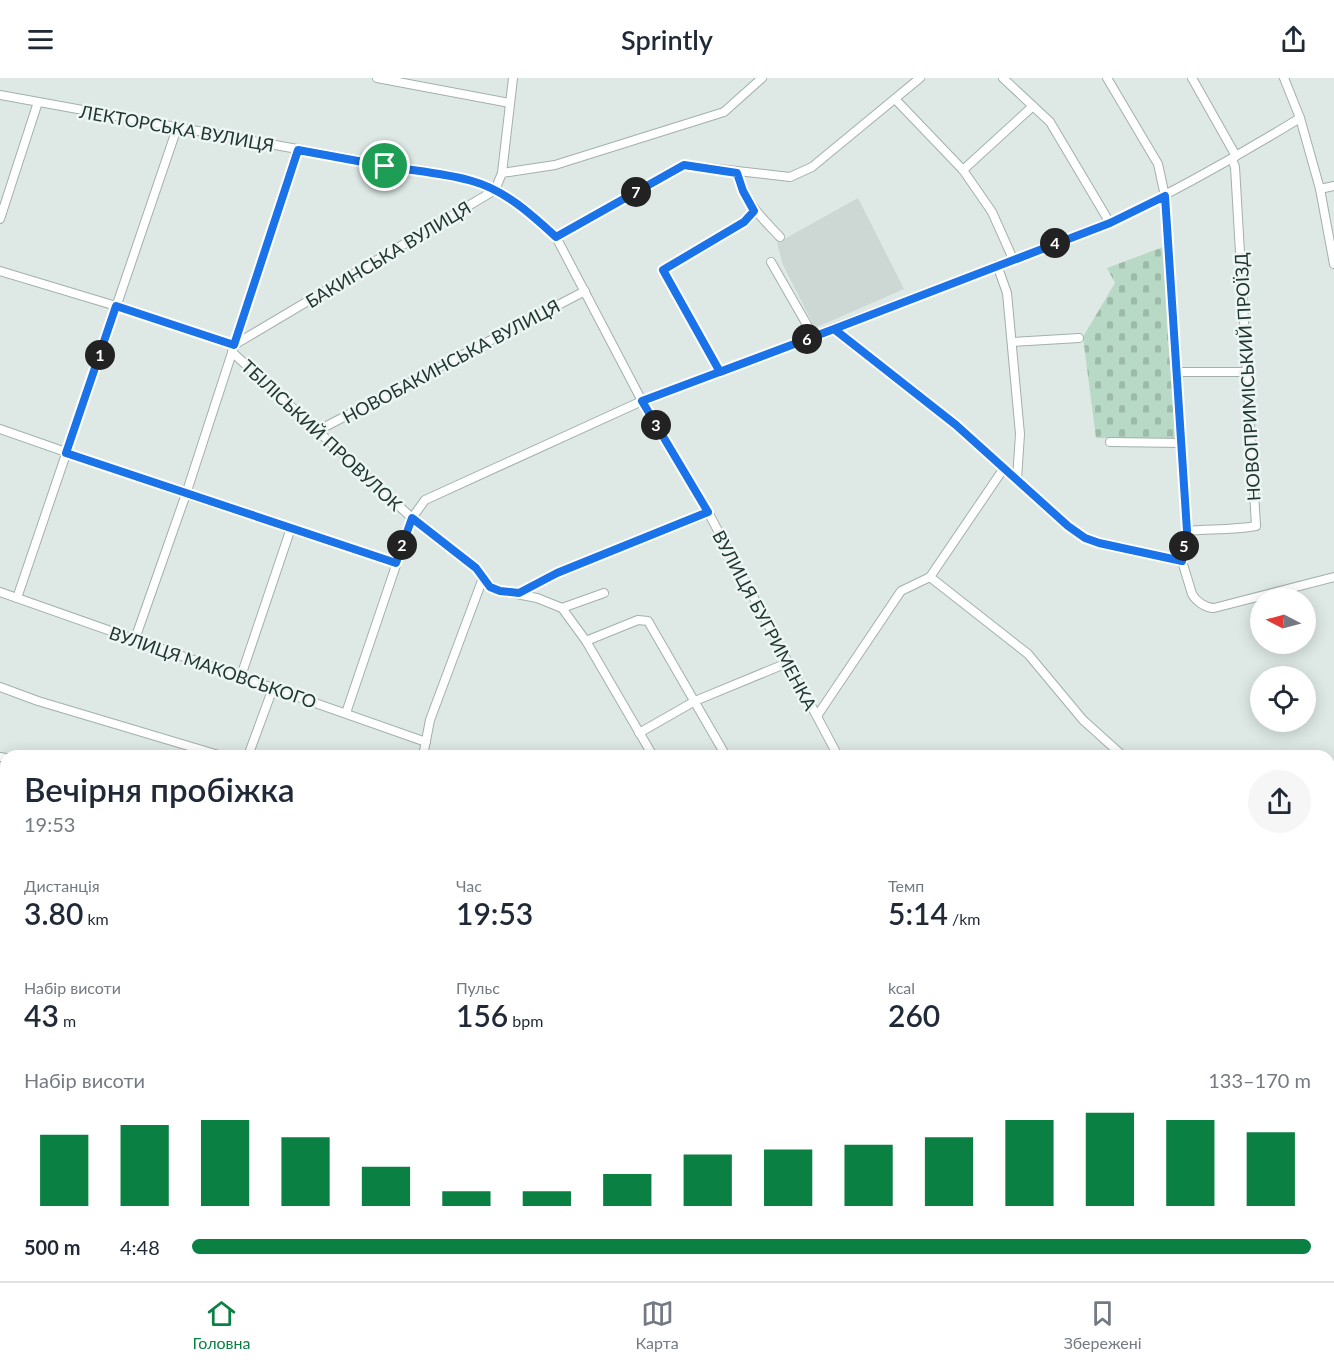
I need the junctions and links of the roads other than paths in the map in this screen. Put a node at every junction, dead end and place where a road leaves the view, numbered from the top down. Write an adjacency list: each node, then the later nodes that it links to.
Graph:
1 (377, 78): 12 (street)
2 (513, 78): 12 (street)
3 (762, 78): 19 (street)
4 (920, 78): 10 (street)
5 (1003, 78): 13 (street)
6 (1107, 78): 24 (street)
7 (1192, 78): 17 (street)
8 (1284, 78): 14 (street)
9 (0, 95): 11 (street, ЛЕКТОРСЬКА ВУЛИЦЯ)
10 (895, 99): 18 (street); 20 (street)
11 (38, 102): 15 (street, ЛЕКТОРСЬКА ВУЛИЦЯ); 26 (street)
12 (510, 103): 19 (street)
13 (1033, 106): 18 (street); 27 (street)
14 (1300, 118): 17 (street); 22 (street)
15 (177, 128): 16 (street, ЛЕКТОРСЬКА ВУЛИЦЯ); 36 (street)
16 (298, 150): 23 (street, ЛЕКТОРСЬКА ВУЛИЦЯ); 41 (street)
17 (1234, 158): 24 (street); 44 (street, НОВОПРИМІСЬКИЙ ПРОЇЗД)
18 (963, 170): 30 (street)
19 (502, 172): 23 (street)
20 (737, 173): 25 (street); 28 (street)
21 (1334, 186): 22 (street)
22 (1320, 189): 32 (street)
23 (495, 190): 28 (street, ВУЛИЦЯ БУГРИМЕНКА); 41 (street, БАКИНСЬКА ВУЛИЦЯ)
24 (1165, 196): 27 (street); 43 (street)
25 (754, 211): 29 (street); 42 (street)
26 (0, 219)
27 (1110, 223): 30 (street)
28 (556, 237): 35 (street, ВУЛИЦЯ БУГРИМЕНКА)
29 (780, 237)
30 (1013, 259): 33 (street)
31 (771, 262): 38 (street)
32 (1334, 264)
33 (998, 265): 37 (street); 40 (street)
34 (0, 271): 36 (street)
35 (585, 291): 45 (street, ВУЛИЦЯ БУГРИМЕНКА); 47 (street, НОВОБАКИНСЬКА ВУЛИЦЯ)
36 (116, 306): 41 (street); 50 (street)
37 (834, 329): 38 (street); 51 (street)
38 (814, 337): 42 (street)
39 (1079, 338): 40 (street)
40 (1012, 342): 52 (street)
41 (233, 349): 47 (street, ТБІЛІСЬКИЙ ПРОВУЛОК); 53 (street)
42 (720, 372): 45 (street)
43 (1176, 372): 44 (street); 49 (street)
44 (1247, 372): 57 (street, НОВОПРИМІСЬКИЙ ПРОЇЗД)
45 (642, 401): 54 (street, ВУЛИЦЯ БУГРИМЕНКА); 55 (street)
46 (0, 429): 50 (street)
47 (317, 431): 55 (street, ТБІЛІСЬКИЙ ПРОВУЛОК)
48 (1110, 442): 49 (street)
49 (1182, 443): 57 (street)
50 (66, 453): 53 (street); 66 (street)
51 (1004, 468): 52 (street); 60 (street)
52 (1017, 479): 58 (street)
53 (186, 494): 56 (street); 68 (street)
54 (708, 512): 64 (street); 70 (street, ВУЛИЦЯ БУГРИМЕНКА)
55 (412, 518): 59 (street); 62 (street, ТБІЛІСЬКИЙ ПРОВУЛОК)
56 (291, 528): 59 (street); 71 (street)
57 (1187, 531): 58 (street)
58 (1182, 561): 61 (street)
59 (396, 563): 75 (street)
60 (930, 577): 76 (street); 85 (street)
61 (1334, 577)
62 (483, 578): 64 (street, ТБІЛІСЬКИЙ ПРОВУЛОК); 78 (street)
63 (0, 592): 66 (street, ВУЛИЦЯ МАКОВСЬКОГО)
64 (519, 593): 67 (street, ТБІЛІСЬКИЙ ПРОВУЛОК)
65 (604, 593): 67 (street)
66 (17, 598): 68 (street, ВУЛИЦЯ МАКОВСЬКОГО)
67 (562, 608): 69 (street)
68 (135, 639): 71 (street, ВУЛИЦЯ МАКОВСЬКОГО)
69 (586, 641): 74 (street); 77 (street)
70 (787, 663): 74 (street); 76 (street, ВУЛИЦЯ БУГРИМЕНКА)
71 (241, 676): 73 (street, ВУЛИЦЯ МАКОВСЬКОГО)
72 (0, 687): 79 (street)
73 (273, 688): 75 (street, ВУЛИЦЯ МАКОВСЬКОГО); 80 (street)
74 (694, 701): 77 (street); 83 (street)
75 (346, 713): 78 (street, ВУЛИЦЯ МАКОВСЬКОГО)
76 (817, 716): 84 (street, ВУЛИЦЯ БУГРИМЕНКА)
77 (639, 733): 82 (street)
78 (426, 742): 81 (street)
79 (202, 750)
80 (250, 750)
81 (424, 750)
82 (649, 750)
83 (723, 750)
84 (835, 750)
85 (1116, 750)

